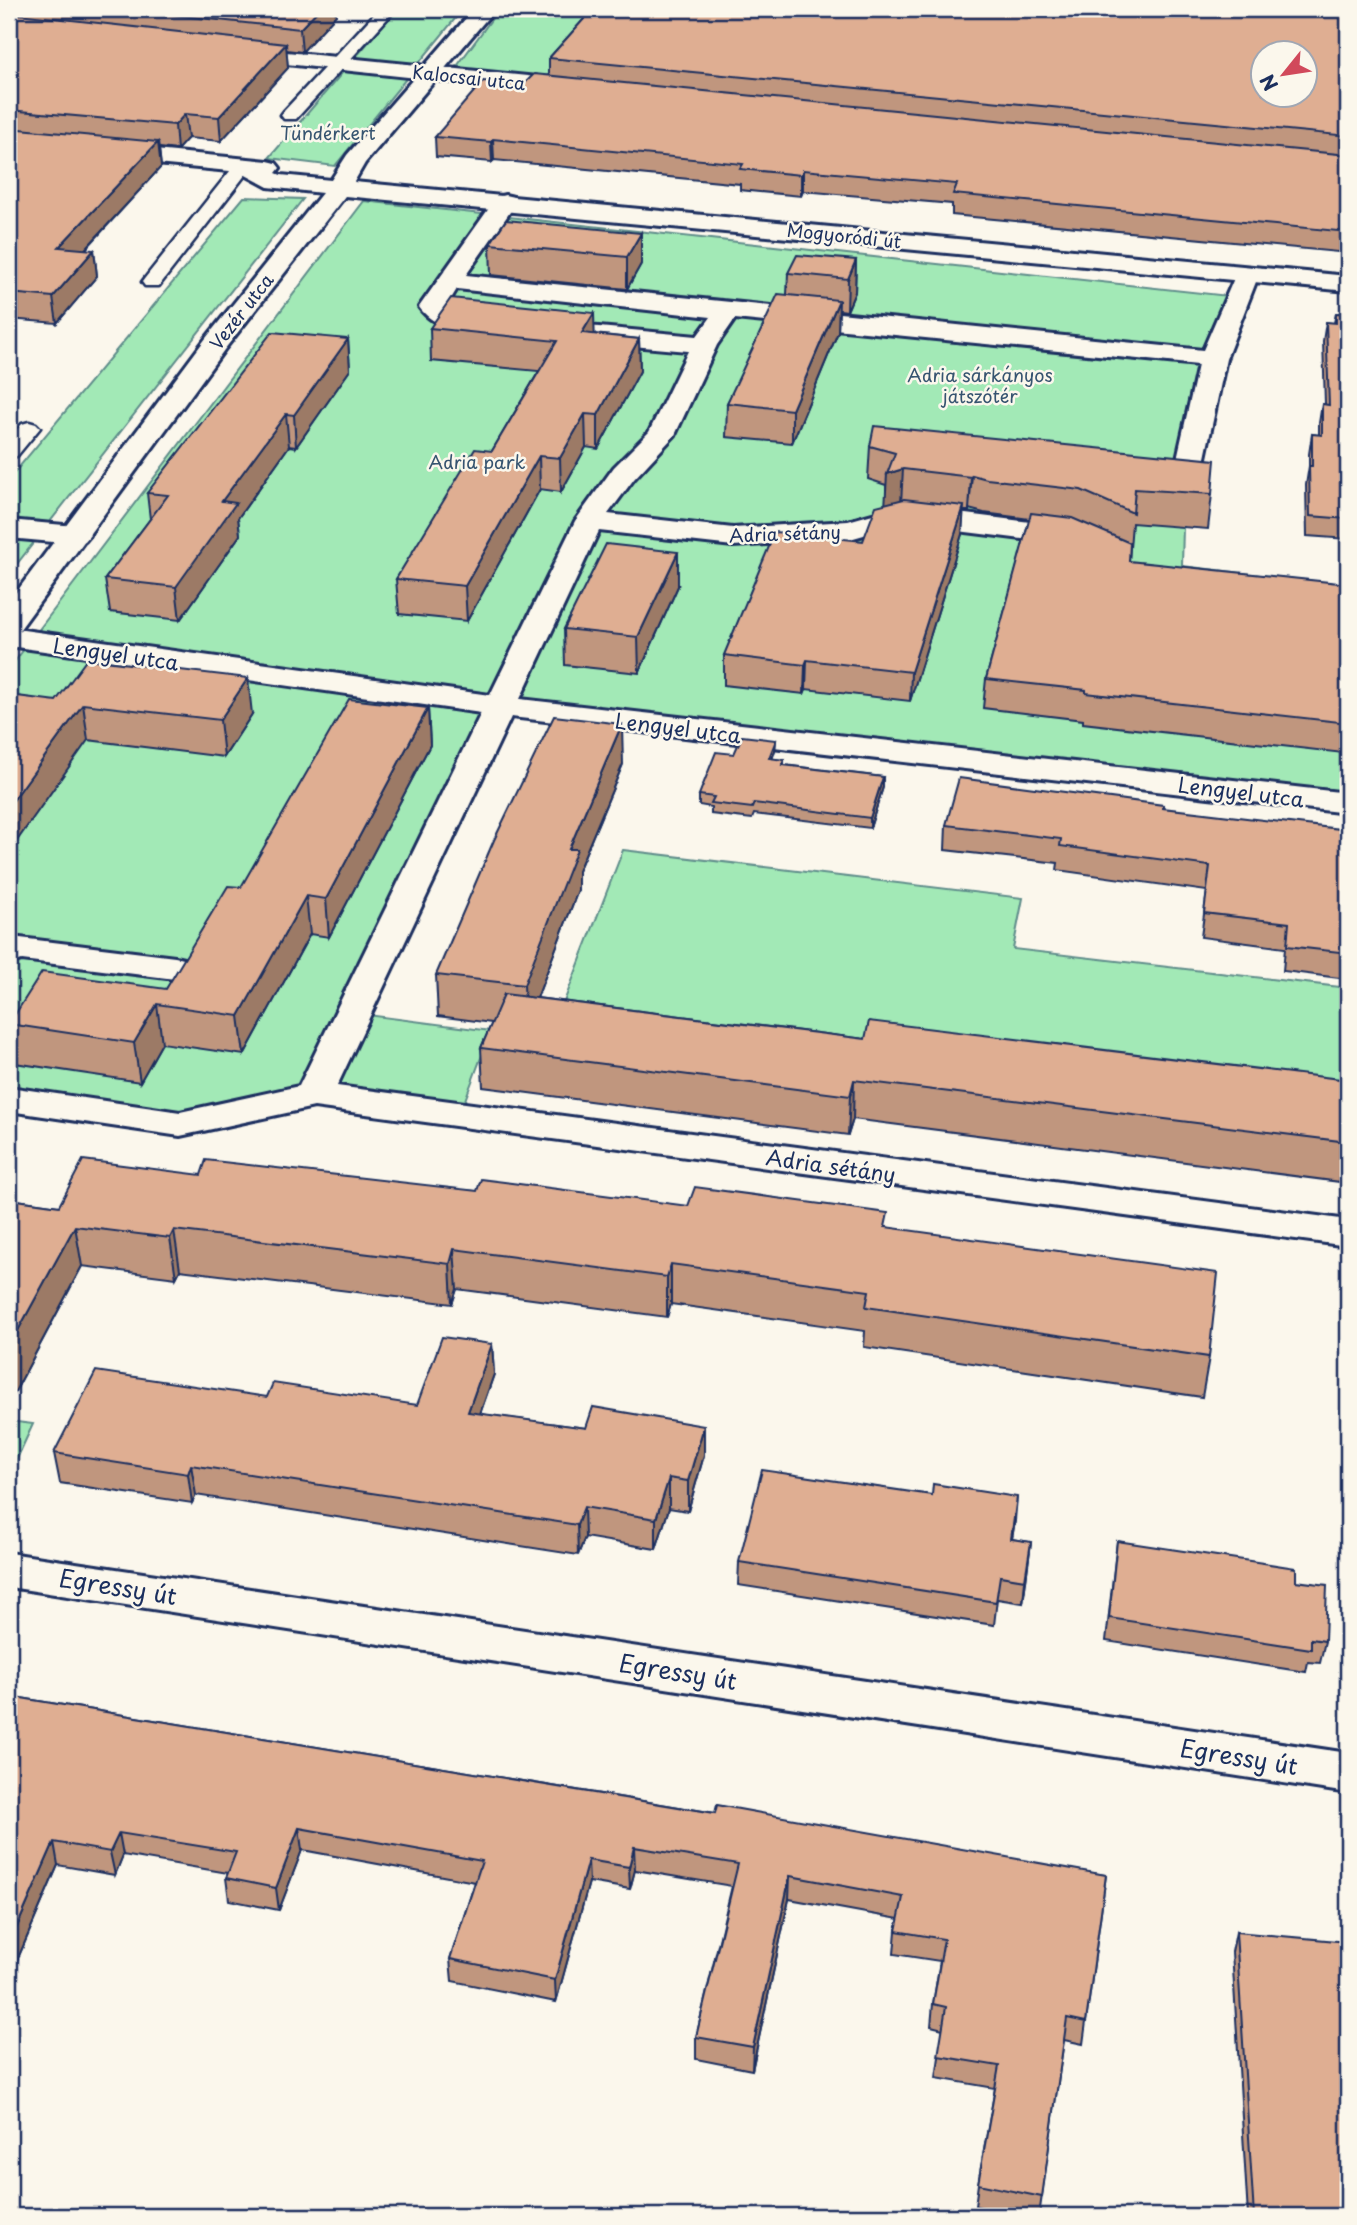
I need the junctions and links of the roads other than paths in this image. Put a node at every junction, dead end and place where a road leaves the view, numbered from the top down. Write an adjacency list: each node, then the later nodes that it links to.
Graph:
1 (388, 9): 4 (lane)
2 (485, 9): 5 (street, Vezér utca)
3 (215, 51): 4 (street, Kalocsai utca)
4 (338, 65): 5 (street, Kalocsai utca); 7 (lane)
5 (432, 73): 6 (street, Kalocsai utca); 10 (street, Vezér utca)
6 (599, 90)
7 (290, 115)
8 (9, 143): 9 (street, Mogyoródi út)
9 (244, 165): 10 (street, Mogyoródi út); 14 (lane)
10 (339, 187): 11 (street, Mogyoródi út); 26 (street, Vezér utca)
11 (505, 202): 12 (street, Mogyoródi út); 13 (street)
12 (1247, 274): 15 (street, Mogyoródi út); 20 (street)
13 (449, 281): 16 (street); 17 (street)
14 (152, 282)
15 (1348, 284)
16 (728, 311): 19 (street); 20 (street)
17 (512, 327)
18 (567, 332): 19 (street)
19 (704, 345): 24 (street)
20 (1213, 359): 23 (street)
21 (29, 428): 22 (lane)
22 (9, 451)
23 (1188, 472)
24 (589, 521): 27 (street, Adria sétány); 30 (street)
25 (9, 529): 26 (street)
26 (75, 535): 28 (street, Vezér utca)
27 (1105, 555)
28 (9, 622)
29 (9, 638): 30 (street, Lengyel utca)
30 (500, 706): 31 (street, Lengyel utca); 34 (street)
31 (1348, 803)
32 (9, 953): 33 (street)
33 (175, 968)
34 (314, 1095): 35 (street, Adria sétány); 36 (street, Adria sétány)
35 (9, 1100)
36 (1348, 1233)
37 (9, 1570): 38 (street, Egressy út)
38 (1348, 1773)

